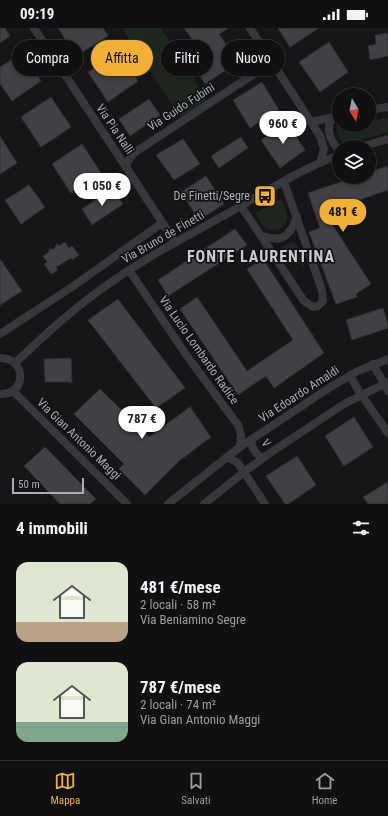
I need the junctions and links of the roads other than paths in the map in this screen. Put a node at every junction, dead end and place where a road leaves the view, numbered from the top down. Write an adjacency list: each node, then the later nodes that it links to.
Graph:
1 (34, 28): 16 (street, Via Pia Nalli)
2 (250, 28): 3 (street)
3 (258, 40)
4 (251, 76): 16 (street, Via Guido Fubini)
5 (281, 76): 10 (street)
6 (388, 107): 7 (street)
7 (376, 109)
8 (332, 117): 10 (street)
9 (332, 121): 12 (street)
10 (311, 122): 15 (street)
11 (388, 139): 13 (street)
12 (332, 140)
13 (376, 143)
14 (332, 158): 15 (street, Via Bruno de Finetti)
15 (320, 163): 17 (street, Via Bruno de Finetti)
16 (126, 167): 20 (street, Via Pia Nalli)
17 (284, 182): 18 (street, Via Bruno de Finetti); 19 (street)
18 (241, 206): 21 (street); 22 (street, Via Bruno de Finetti)
19 (297, 218): 21 (street); 21 (street)
20 (162, 223): 22 (street, Via Pia Nalli); 24 (street, Via Bruno de Finetti)
21 (262, 236)
22 (173, 244): 23 (street, Via Bruno de Finetti)
23 (129, 270): 27 (street, Via Bruno de Finetti); 36 (street, Via Lucio Lombardo Radice)
24 (0, 334)
25 (0, 358): 27 (street)
26 (388, 359): 28 (street, Via Edoardo Amaldi)
27 (15, 363): 31 (street)
28 (373, 364): 29 (street, Via Edoardo Amaldi); 30 (street)
29 (350, 375): 33 (street); 35 (street, Via Edoardo Amaldi)
30 (386, 386): 33 (street)
31 (13, 391): 32 (street); 40 (street, Via Gian Antonio Maggi)
32 (0, 394)
33 (361, 394): 34 (street); 38 (street)
34 (388, 433)
35 (251, 440): 36 (street, Via Edoardo Amaldi); 38 (street, V)
36 (240, 447): 37 (street, Via Edoardo Amaldi)
37 (227, 457): 39 (street); 41 (street, Via Edoardo Amaldi)
38 (263, 458): 39 (street)
39 (244, 472): 42 (street); 43 (street)
40 (127, 504)
41 (168, 504)
42 (204, 504)
43 (265, 504)

